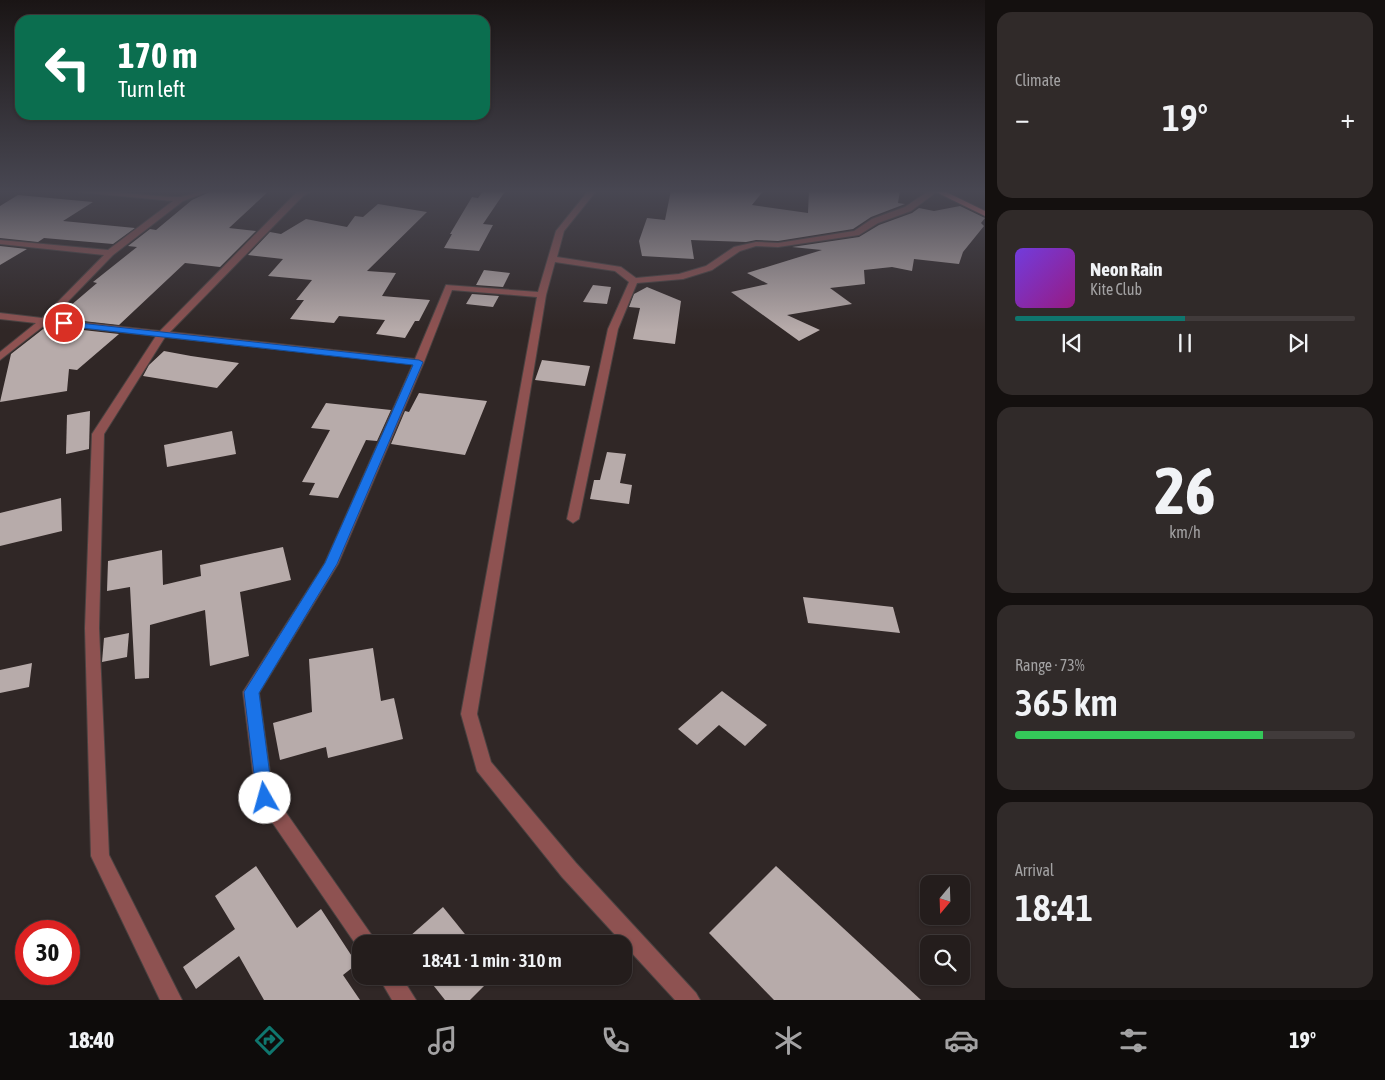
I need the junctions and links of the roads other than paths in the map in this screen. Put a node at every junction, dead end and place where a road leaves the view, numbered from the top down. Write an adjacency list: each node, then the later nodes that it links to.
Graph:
1 (131, 237): 6 (street)
2 (258, 237): 12 (street)
3 (558, 237): 7 (street)
4 (830, 237): 8 (street)
5 (0, 242): 6 (street)
6 (110, 253): 11 (street)
7 (550, 258): 8 (street); 9 (street)
8 (634, 281): 15 (street)
9 (542, 295): 14 (street); 20 (street)
10 (0, 316): 11 (street)
11 (44, 321): 12 (street); 13 (street)
12 (161, 335): 14 (street); 18 (street)
13 (0, 357)
14 (419, 362): 16 (street)
15 (573, 519)
16 (360, 935)
17 (394, 985): 19 (street)
18 (171, 1000)
19 (404, 1000)
20 (689, 1000)

